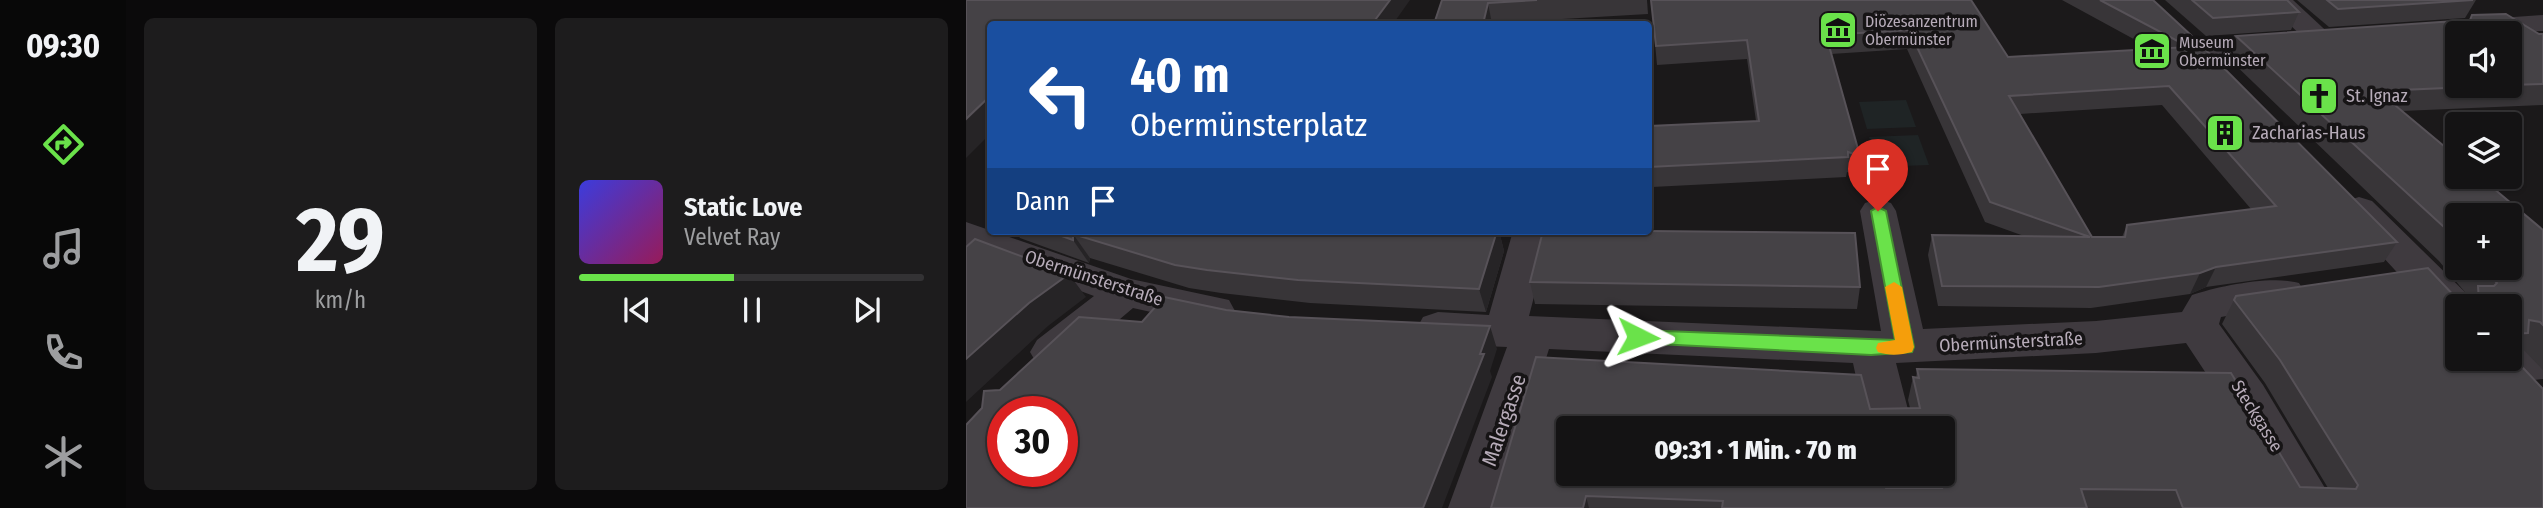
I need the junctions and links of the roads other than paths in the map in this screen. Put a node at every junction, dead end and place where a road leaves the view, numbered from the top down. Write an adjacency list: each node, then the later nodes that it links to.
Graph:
1 (2277, 0): 5 (street)
2 (2513, 0): 3 (street)
3 (2543, 21): 4 (street)
4 (2522, 23)
5 (2227, 77)
6 (2334, 185): 10 (street)
7 (1878, 211): 19 (street)
8 (966, 235): 13 (street, Obermünsterstraße)
9 (1532, 235): 18 (street, Malergasse)
10 (2423, 273): 11 (street); 14 (street)
11 (2382, 279)
12 (2314, 289): 17 (street)
13 (1126, 292): 15 (street, Obermünsterstraße); 21 (street)
14 (2445, 297)
15 (1252, 317)
16 (1399, 326): 18 (street, Obermünsterstraße)
17 (2197, 327): 19 (street, Obermünsterstraße); 27 (street, Steckgasse)
18 (1520, 331): 19 (street, Obermünsterstraße); 25 (street, Malergasse)
19 (1888, 347): 23 (street)
20 (2522, 368): 22 (street)
21 (1026, 378)
22 (2543, 402)
23 (1890, 416)
24 (1904, 486): 26 (street)
25 (1473, 508)
26 (1909, 508)
27 (2312, 508)

